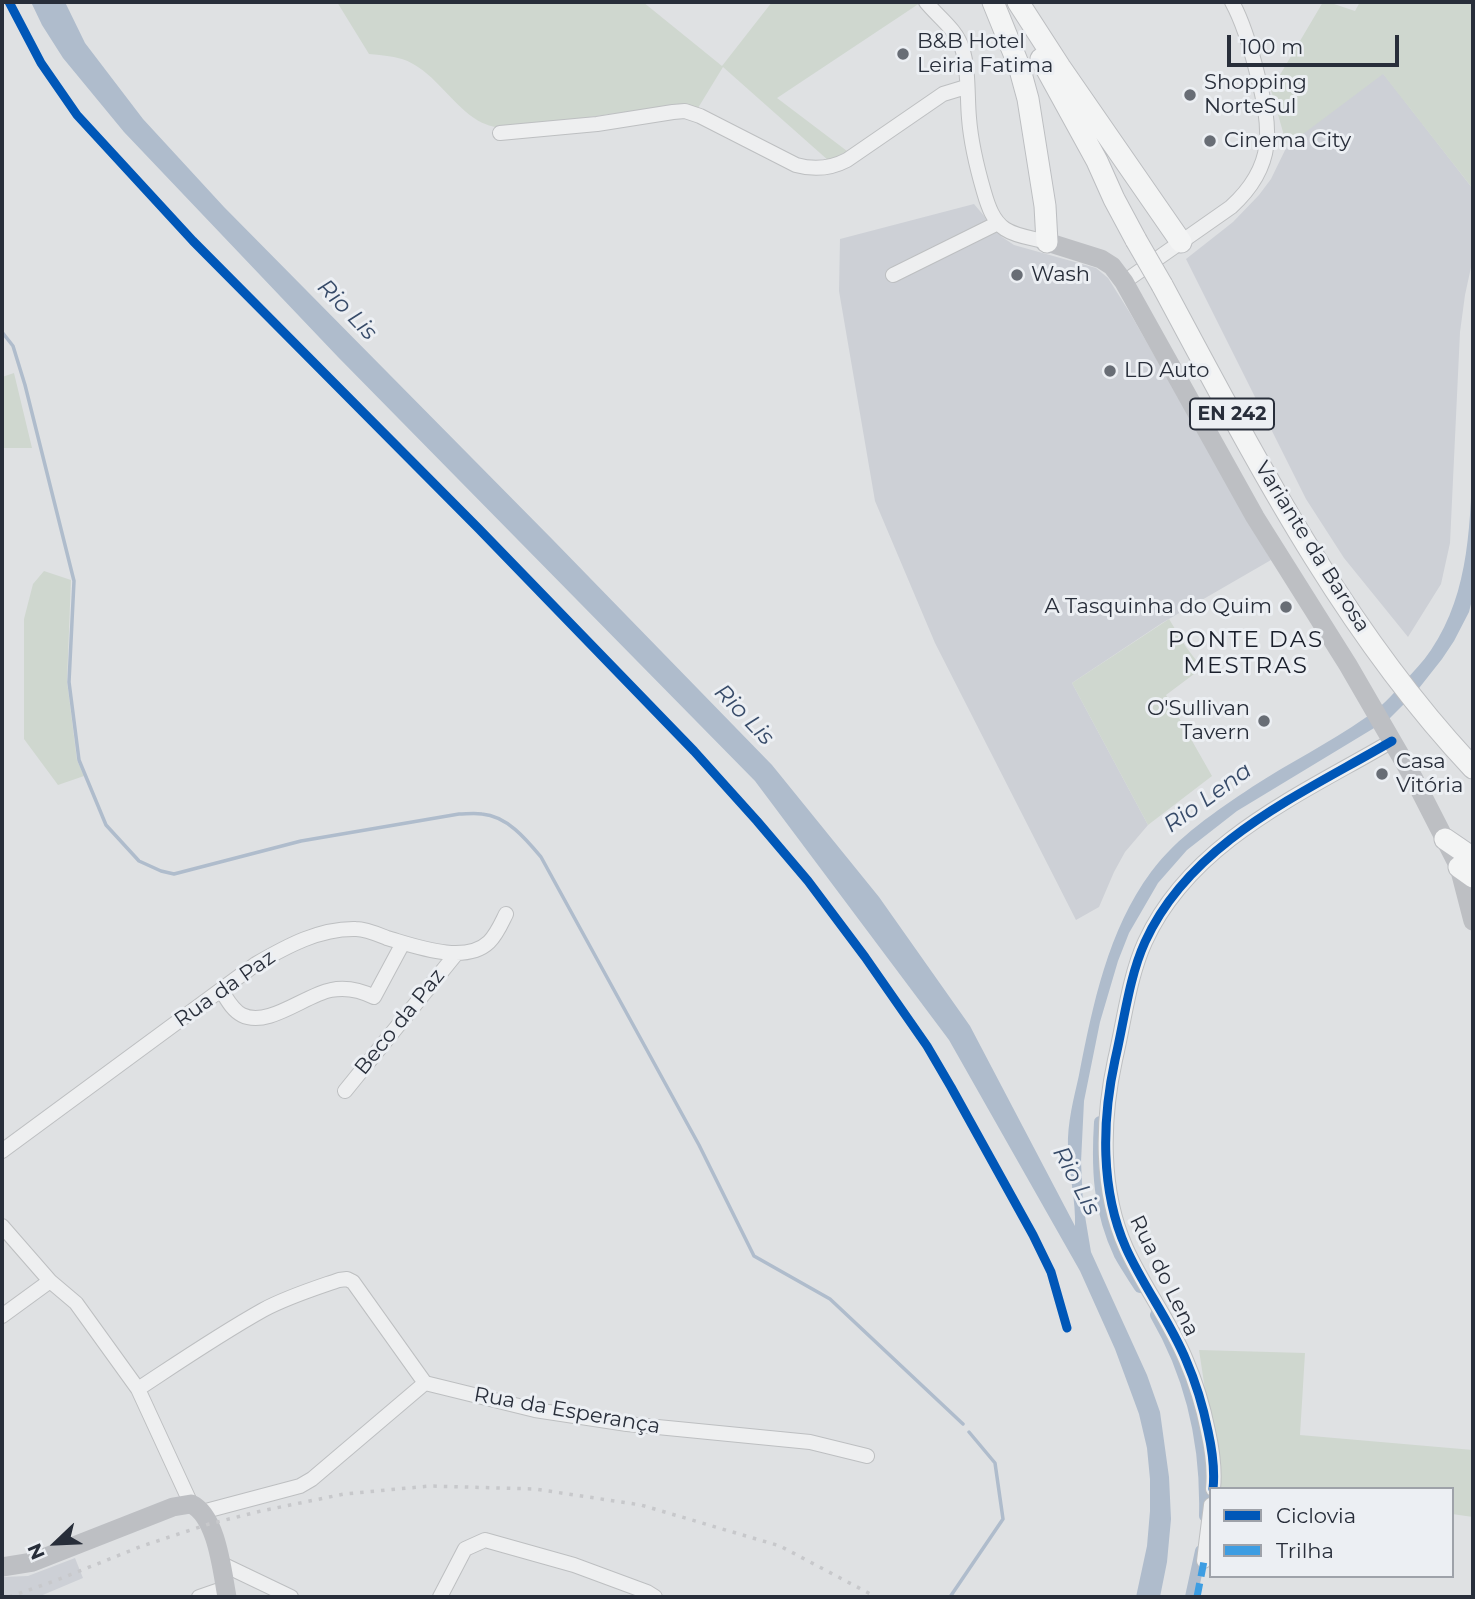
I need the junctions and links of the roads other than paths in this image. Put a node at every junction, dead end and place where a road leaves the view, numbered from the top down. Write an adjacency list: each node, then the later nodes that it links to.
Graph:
1 (926, 2): 6 (street)
2 (993, 2): 8 (main road, Variante da Barosa / EN 242); 10 (main road, EN 242)
3 (1011, 2): 8 (main road, Variante da Barosa / EN 242)
4 (1018, 2): 11 (main road)
5 (1232, 2): 11 (street)
6 (966, 87): 7 (street); 9 (street)
7 (500, 133)
8 (1114, 200): 14 (main road, Variante da Barosa / EN 242, bridge)
9 (998, 223): 10 (street); 12 (street)
10 (1047, 242): 13 (main road, EN 242)
11 (1181, 242): 13 (street)
12 (893, 275)
13 (1124, 282): 15 (main road, EN 242)
14 (1433, 723): 16 (main road); 17 (main road, Variante da Barosa / EN 242)
15 (1390, 737): 18 (main road, EN 242); 33 (street, Rua do Lena)
16 (1473, 743)
17 (1473, 768)
18 (1445, 839): 19 (main road)
19 (1469, 867): 21 (main road)
20 (506, 914): 23 (street)
21 (1473, 921)
22 (403, 943): 23 (street, Rua da Paz); 24 (street, Rua da Paz); 24 (street)
23 (456, 954): 25 (street, Beco da Paz)
24 (221, 990): 26 (street, Rua da Paz)
25 (345, 1091)
26 (2, 1151)
27 (2, 1226): 28 (street)
28 (50, 1281): 29 (street); 31 (street)
29 (2, 1316)
30 (425, 1383): 31 (street); 32 (street, Rua da Esperança); 34 (street)
31 (138, 1389): 34 (street)
32 (867, 1456)
33 (1213, 1487)
34 (197, 1508): 37 (main road); 38 (main road)
35 (1209, 1521): 36 (street)
36 (1204, 1561)
37 (220, 1563): 39 (main road); 41 (street)
38 (2, 1567)
39 (226, 1593): 40 (street)
40 (199, 1597)
41 (291, 1597)
42 (440, 1597): 43 (street)
43 (655, 1597)

